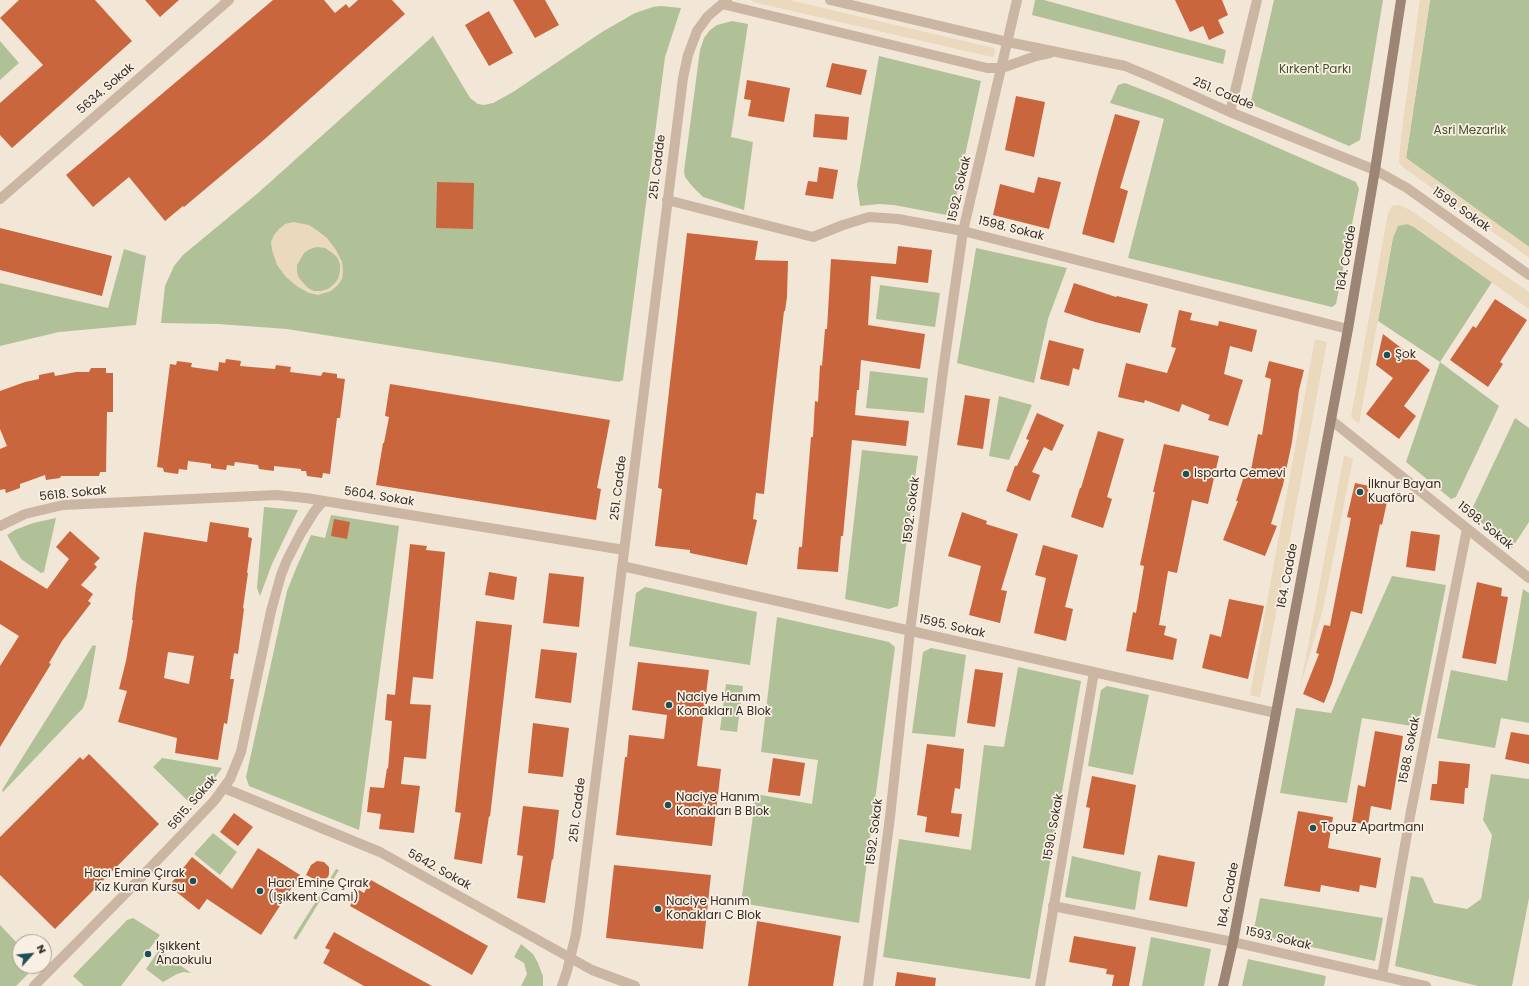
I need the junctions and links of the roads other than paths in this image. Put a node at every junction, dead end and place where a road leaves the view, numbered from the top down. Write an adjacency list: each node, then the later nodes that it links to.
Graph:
1 (229, 0): 12 (street, 5634. Sokak)
2 (830, 0): 7 (street, 251. Cadde)
3 (1017, 0): 7 (street, 1592. Sokak)
4 (1257, 0): 10 (street)
5 (1401, 0): 11 (main road, 164. Cadde)
6 (725, 2): 9 (street, 251. Cadde); 13 (street, 251. Cadde)
7 (1008, 42): 8 (street, 251. Cadde); 9 (street, 1592. Sokak)
8 (1057, 52): 9 (street, 251. Cadde); 10 (street, 251. Cadde)
9 (1002, 68): 14 (street, 1592. Sokak)
10 (1230, 112): 11 (street, 251. Cadde)
11 (1375, 170): 15 (street, 1599. Sokak); 16 (main road, 164. Cadde)
12 (0, 199)
13 (667, 200): 14 (street, 1598. Sokak); 22 (street, 251. Cadde)
14 (963, 231): 16 (street, 1598. Sokak); 25 (street, 1592. Sokak)
15 (1529, 275)
16 (1348, 329): 17 (main road, 164. Cadde)
17 (1331, 420): 21 (street, 1598. Sokak); 27 (main road, 164. Cadde)
18 (323, 501): 19 (street, 5604. Sokak); 22 (street, 5604. Sokak); 28 (street, 5615. Sokak)
19 (128, 502): 20 (street, 5618. Sokak)
20 (0, 526)
21 (1467, 529): 24 (street, 1598. Sokak); 32 (street, 1588. Sokak)
22 (624, 550): 23 (street, 251. Cadde)
23 (622, 566): 25 (street, 1595. Sokak); 31 (street, 251. Cadde)
24 (1529, 578)
25 (910, 631): 26 (street, 1595. Sokak); 36 (street, 1592. Sokak)
26 (1094, 672): 27 (street, 1595. Sokak); 29 (street, 1590. Sokak)
27 (1276, 713): 30 (main road, 164. Cadde)
28 (224, 788): 31 (street, 5642. Sokak); 33 (street, 5615. Sokak)
29 (1053, 906): 30 (street, 1593. Sokak); 37 (street, 1590. Sokak)
30 (1233, 942): 32 (street, 1593. Sokak); 38 (main road, 164. Cadde)
31 (570, 958): 34 (street, 251. Cadde); 35 (street, 5642. Sokak)
32 (1382, 976): 39 (street, 1593. Sokak)
33 (34, 986)
34 (562, 986)
35 (635, 986)
36 (868, 986)
37 (1040, 986)
38 (1223, 986)
39 (1425, 986)

